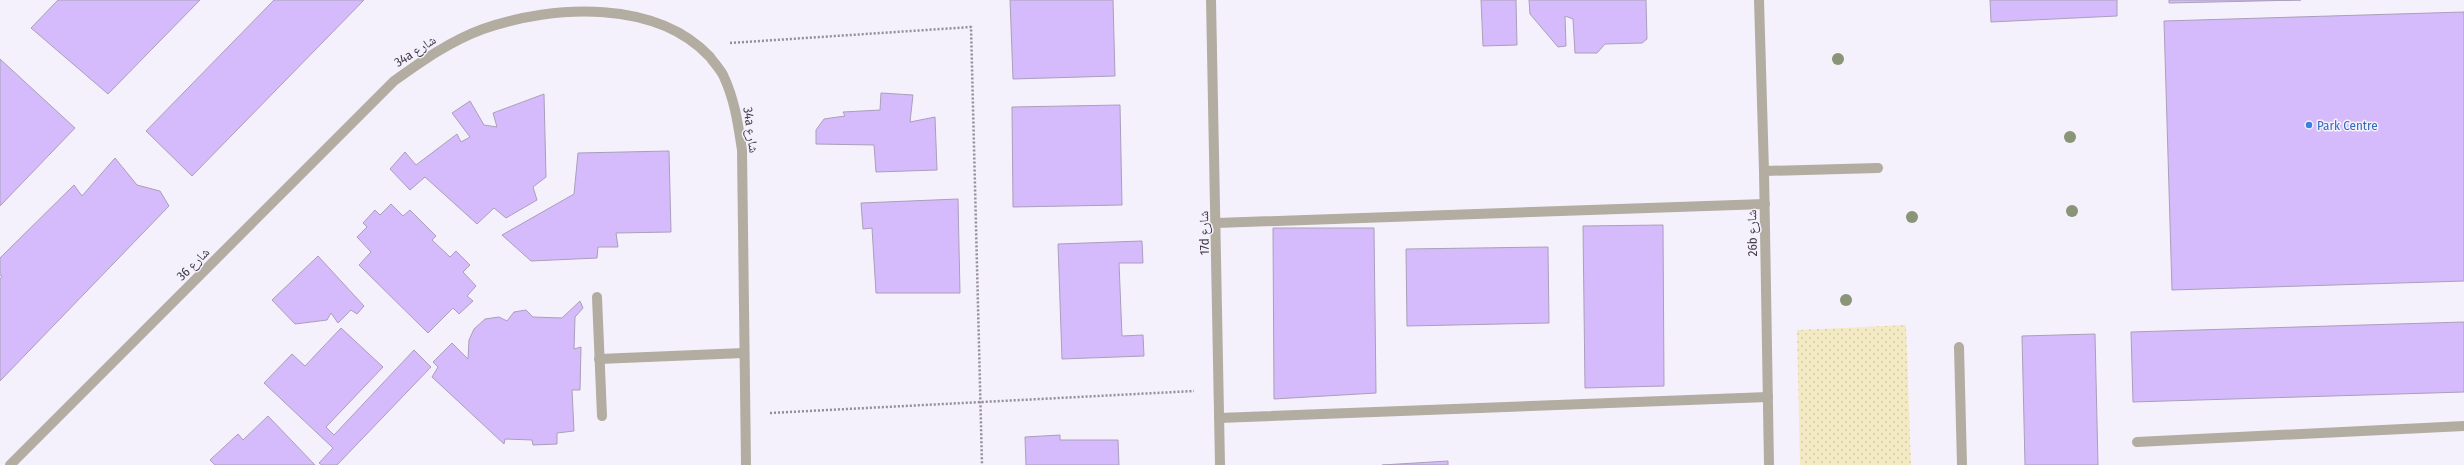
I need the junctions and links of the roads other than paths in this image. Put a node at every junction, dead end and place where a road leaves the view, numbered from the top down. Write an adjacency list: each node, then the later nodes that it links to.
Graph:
1 (1211, 0): 7 (street, 17d شارع)
2 (1759, 0): 5 (street, 26b شارع)
3 (394, 81): 10 (street, 34a شارع); 17 (street, شارع 36)
4 (1878, 168): 5 (street)
5 (1764, 171): 6 (street, 26b شارع)
6 (1765, 204): 7 (street); 12 (street, 26b شارع)
7 (1217, 223): 14 (street, 17d شارع)
8 (597, 297): 11 (street)
9 (1960, 347): 21 (street)
10 (744, 353): 11 (street); 18 (street, 34a شارع)
11 (599, 359): 13 (street)
12 (1768, 396): 14 (street); 20 (street, 26b شارع)
13 (602, 416)
14 (1219, 418): 19 (street, 17d شارع)
15 (2464, 426): 16 (street)
16 (2137, 442)
17 (10, 465)
18 (746, 465)
19 (1220, 465)
20 (1769, 465)
21 (1962, 465)

